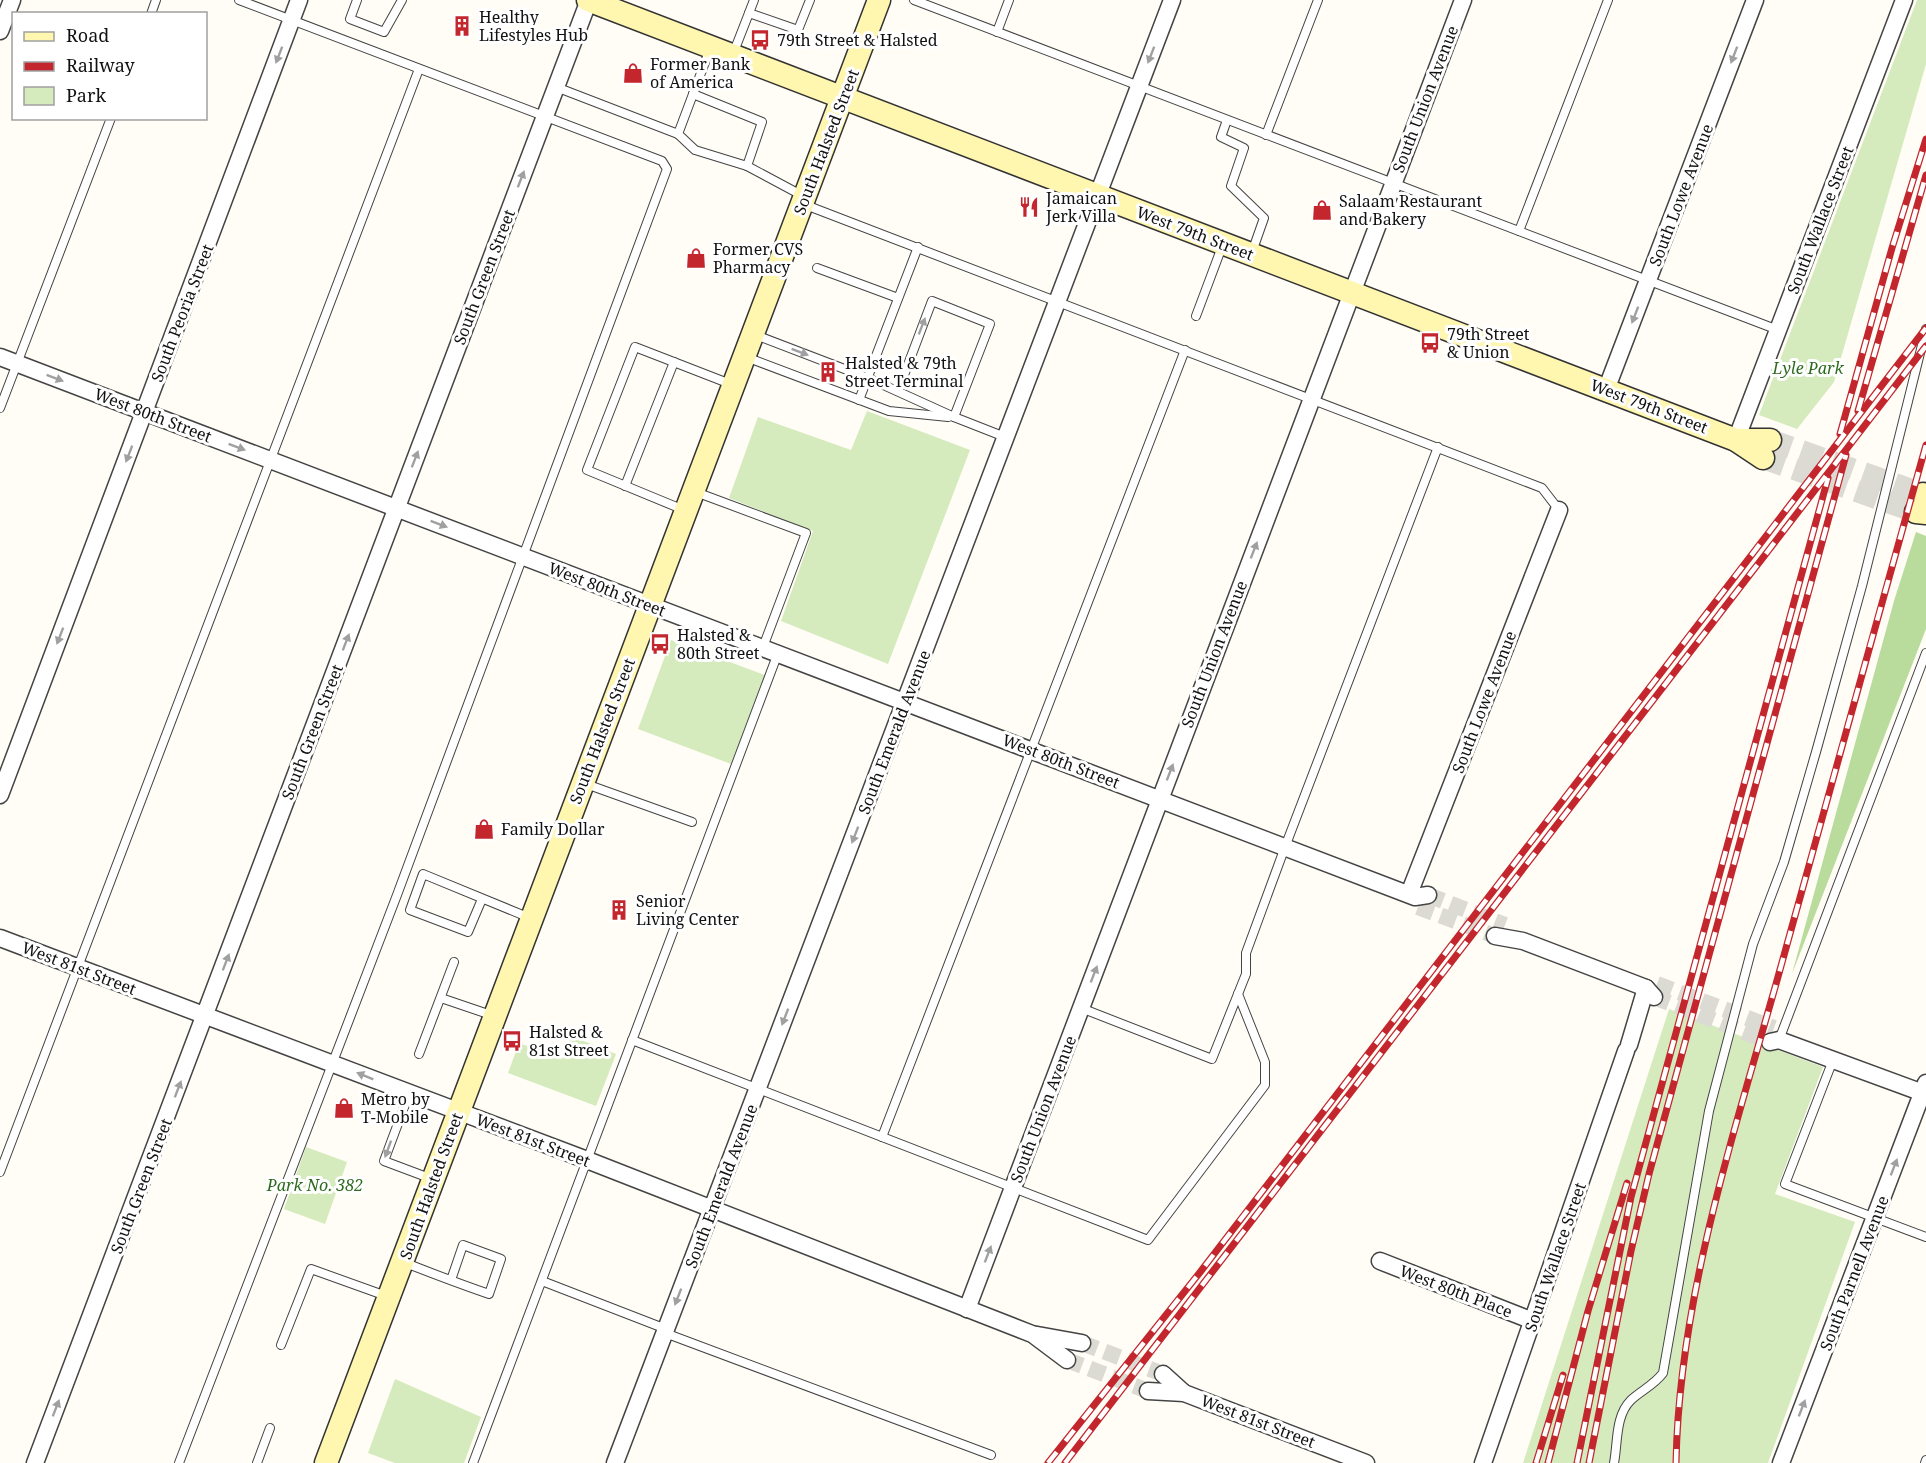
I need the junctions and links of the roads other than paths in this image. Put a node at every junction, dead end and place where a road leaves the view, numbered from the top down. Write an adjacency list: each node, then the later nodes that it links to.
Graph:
1 (12, 0): 20 (street)
2 (239, 0): 19 (lane)
3 (299, 0): 19 (street, South Peoria Street)
4 (357, 0): 5 (lane)
5 (402, 0)
6 (588, 0): 22 (main road, West 79th Street); 26 (street, South Green Street)
7 (754, 0): 18 (lane)
8 (810, 0): 18 (lane)
9 (879, 0): 28 (main road, South Halsted Street)
10 (914, 0): 21 (lane)
11 (1009, 0): 21 (lane)
12 (1172, 0): 25 (street, South Emerald Avenue, one-way to 25)
13 (1318, 0): 33 (lane)
14 (1463, 0): 35 (street, South Union Avenue)
15 (1608, 0): 38 (lane)
16 (1755, 0): 43 (street, South Lowe Avenue, one-way to 43)
17 (1904, 0): 49 (street, South Wallace Street)
18 (749, 13): 23 (lane)
19 (292, 20): 24 (lane); 63 (street, South Peoria Street, one-way to 63)
20 (0, 31)
21 (997, 32): 25 (lane)
22 (711, 47): 23 (main road, West 79th Street); 27 (lane)
23 (732, 56): 28 (main road, West 79th Street)
24 (419, 69): 29 (lane); 69 (lane)
25 (1139, 86): 31 (lane); 36 (street, South Emerald Avenue)
26 (556, 87): 29 (street, South Green Street); 32 (lane)
27 (693, 94): 32 (lane); 34 (lane)
28 (843, 99): 36 (main road, West 79th Street); 37 (main road, South Halsted Street)
29 (545, 116): 72 (street, South Green Street, one-way to 29); 74 (lane)
30 (110, 120): 55 (lane)
31 (1227, 120): 33 (lane); 41 (lane)
32 (678, 134): 34 (lane)
33 (1266, 135): 35 (lane)
34 (747, 166): 37 (lane)
35 (1393, 183): 38 (lane); 44 (street, South Union Avenue)
36 (1097, 195): 39 (main road, West 79th Street); 46 (street, South Emerald Avenue)
37 (804, 200): 40 (lane); 50 (main road, South Halsted Street)
38 (1519, 231): 43 (lane)
39 (1223, 244): 41 (main road, West 79th Street); 47 (lane)
40 (918, 247): 45 (lane); 46 (lane)
41 (1251, 254): 44 (main road, West 79th Street)
42 (817, 268): 45 (lane)
43 (1648, 281): 49 (lane); 58 (street, South Lowe Avenue, one-way to 58)
44 (1351, 292): 58 (main road, West 79th Street); 60 (street, South Union Avenue)
45 (898, 298): 56 (lane)
46 (1057, 300): 51 (lane); 65 (street, South Emerald Avenue)
47 (1196, 316)
48 (1926, 329): 141 (lane)
49 (1778, 330): 66 (street, South Wallace Street)
50 (753, 334): 52 (main road, South Halsted Street); 56 (lane, one-way to 56)
51 (1185, 350): 60 (lane); 79 (lane)
52 (744, 356): 57 (main road, South Halsted Street); 61 (lane)
53 (0, 357): 55 (street, West 80th Street)
54 (674, 362): 57 (lane); 70 (lane); 70 (lane)
55 (17, 363): 62 (lane); 63 (street, West 80th Street, one-way to 63)
56 (868, 378): 59 (lane); 61 (lane)
57 (733, 385): 71 (main road, South Halsted Street)
58 (1606, 390): 66 (main road, West 79th Street)
59 (898, 391): 64 (lane); 64 (lane, one-way to 64)
60 (1311, 398): 67 (lane); 82 (street, South Union Avenue, one-way to 60)
61 (859, 400): 64 (lane)
62 (0, 408)
63 (145, 412): 69 (street, West 80th Street, one-way to 69); 81 (street, South Peoria Street, one-way to 81)
64 (954, 417): 65 (lane)
65 (1005, 437): 78 (street, South Emerald Avenue)
66 (1736, 440): 68 (main road, West 79th Street)
67 (1438, 447): 73 (lane); 84 (lane)
68 (1766, 449)
69 (269, 460): 72 (street, West 80th Street); 93 (lane)
70 (625, 486): 71 (lane)
71 (689, 501): 75 (main road, South Halsted Street); 76 (lane)
72 (396, 508): 74 (street, West 80th Street, one-way to 74); 97 (street, South Green Street, one-way to 72)
73 (1560, 510): 86 (street, South Lowe Avenue)
74 (522, 556): 75 (street, West 80th Street); 85 (lane)
75 (649, 605): 76 (street, West 80th Street); 80 (main road, South Halsted Street)
76 (770, 650): 78 (street, West 80th Street); 100 (lane)
77 (1926, 653): 99 (lane)
78 (906, 702): 79 (street, West 80th Street); 104 (street, South Emerald Avenue, one-way to 104)
79 (1031, 749): 82 (street, West 80th Street); 108 (lane)
80 (582, 782): 83 (lane); 89 (main road, South Halsted Street)
81 (0, 795)
82 (1160, 799): 84 (street, West 80th Street); 96 (street, South Union Avenue, one-way to 82)
83 (692, 822)
84 (1285, 847): 86 (street, West 80th Street); 94 (lane)
85 (397, 895): 88 (lane); 103 (lane)
86 (1418, 898)
87 (482, 899): 88 (lane); 88 (lane); 89 (lane)
88 (413, 901)
89 (531, 919): 98 (main road, South Halsted Street)
90 (1500, 931): 122 (street, South Wallace Street)
91 (0, 938): 93 (street, West 81st Street)
92 (454, 962): 95 (lane)
93 (77, 967): 97 (street, West 81st Street); 110 (lane)
94 (1238, 994): 96 (lane); 112 (lane)
95 (441, 998): 98 (lane); 101 (lane)
96 (1081, 1008): 112 (street, South Union Avenue)
97 (205, 1016): 103 (street, West 81st Street); 134 (street, South Green Street, one-way to 97)
98 (494, 1017): 107 (main road, South Halsted Street)
99 (1774, 1037): 102 (street)
100 (633, 1040): 104 (lane); 109 (lane)
101 (419, 1054)
102 (1833, 1060): 105 (street); 114 (lane)
103 (331, 1063): 106 (street, West 81st Street, one-way to 103); 135 (lane)
104 (758, 1090): 108 (lane); 113 (street, South Emerald Avenue)
105 (1925, 1090): 114 (street, South Parnell Avenue, one-way to 105)
106 (409, 1094): 107 (street, West 81st Street); 111 (lane, one-way to 111)
107 (459, 1112): 109 (street, West 81st Street); 111 (main road, South Halsted Street)
108 (882, 1137): 112 (lane)
109 (587, 1160): 113 (street, West 81st Street); 119 (lane)
110 (0, 1172)
111 (434, 1180): 117 (main road, South Halsted Street)
112 (1012, 1189): 121 (street, South Union Avenue, one-way to 112)
113 (712, 1209): 121 (street, West 81st Street); 123 (street, South Emerald Avenue, one-way to 123)
114 (1874, 1218): 115 (lane); 142 (street, South Parnell Avenue, one-way to 114)
115 (1926, 1238)
116 (1380, 1261): 122 (street, West 80th Place)
117 (403, 1262): 118 (lane); 120 (main road, South Halsted Street)
118 (451, 1280): 118 (lane)
119 (542, 1281): 123 (lane); 138 (lane)
120 (389, 1298): 126 (lane); 137 (main road, South Halsted Street)
121 (967, 1309): 124 (street, West 81st Street)
122 (1533, 1321): 140 (street, South Wallace Street)
123 (666, 1331): 132 (lane); 133 (street, South Emerald Avenue)
124 (1032, 1334): 125 (street, West 81st Street); 127 (street, West 81st Street)
125 (1082, 1343)
126 (281, 1345)
127 (1067, 1360)
128 (1163, 1374): 130 (street, West 81st Street)
129 (1148, 1391): 130 (street, West 81st Street)
130 (1184, 1393): 139 (street, West 81st Street)
131 (270, 1428): 136 (lane)
132 (991, 1455)
133 (619, 1462)
134 (35, 1463)
135 (179, 1463)
136 (257, 1463)
137 (326, 1463)
138 (473, 1463)
139 (1366, 1463)
140 (1483, 1463)
141 (1614, 1463)
142 (1781, 1463)

